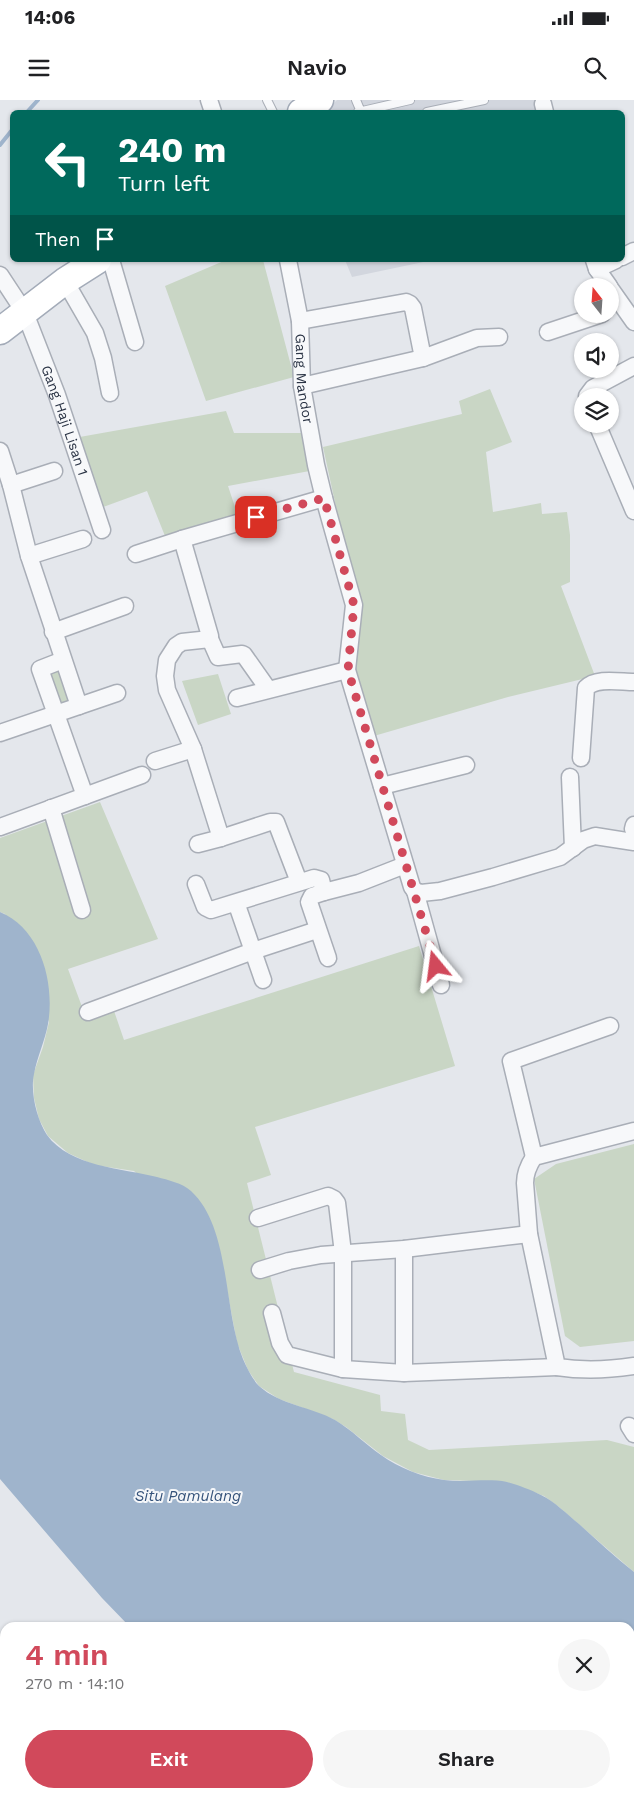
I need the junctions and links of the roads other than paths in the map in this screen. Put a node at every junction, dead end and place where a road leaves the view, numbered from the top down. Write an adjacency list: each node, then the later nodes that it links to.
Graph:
1 (320, 100): 4 (main road)
2 (410, 100): 5 (lane)
3 (484, 100): 6 (lane)
4 (304, 110)
5 (368, 110)
6 (436, 110)
7 (97, 262): 13 (main road)
8 (101, 262): 22 (street)
9 (288, 262): 16 (street, Gang Mandor)
10 (596, 264): 12 (street)
11 (0, 275): 15 (street, Gang Haji Lisan 1)
12 (605, 278)
13 (65, 281): 15 (main road); 27 (street)
14 (619, 311): 17 (street)
15 (24, 313): 19 (main road); 34 (street, Gang Haji Lisan 1)
16 (300, 321): 23 (street); 25 (street, Gang Mandor)
17 (634, 322)
18 (575, 323): 20 (street)
19 (0, 331)
20 (548, 332)
21 (499, 337): 23 (street)
22 (135, 342)
23 (423, 358): 25 (street)
24 (634, 366): 26 (street)
25 (302, 386): 32 (street, Gang Mandor)
26 (593, 388)
27 (110, 393)
28 (601, 433): 33 (street)
29 (0, 451): 31 (street)
30 (54, 471): 31 (street)
31 (11, 485): 38 (street)
32 (324, 498): 36 (street); 43 (street, Gang Mandor)
33 (634, 511)
34 (102, 530)
35 (83, 539): 38 (street)
36 (182, 539): 37 (street); 41 (street)
37 (136, 554)
38 (29, 556): 40 (street)
39 (125, 606): 40 (street)
40 (53, 632): 42 (street)
41 (210, 639): 45 (street); 51 (street)
42 (63, 660): 48 (street); 49 (street)
43 (348, 670): 45 (street); 57 (street)
44 (634, 682): 52 (street)
45 (268, 690): 47 (street)
46 (117, 693): 48 (street)
47 (237, 698)
48 (79, 706): 49 (street)
49 (54, 714): 50 (street); 58 (street)
50 (0, 733)
51 (193, 749): 53 (street); 62 (street)
52 (581, 758)
53 (155, 761)
54 (466, 765): 57 (street)
55 (142, 775): 58 (street)
56 (570, 778): 64 (street)
57 (382, 786): 65 (street)
58 (84, 796): 59 (street)
59 (51, 808): 60 (street); 71 (street)
60 (0, 827)
61 (634, 832): 64 (street)
62 (221, 838): 63 (street); 66 (street)
63 (198, 844)
64 (573, 848): 68 (street)
65 (405, 865): 68 (street); 69 (street)
66 (299, 882): 67 (street); 69 (street)
67 (196, 884)
68 (415, 891): 76 (street)
69 (324, 892): 72 (street)
70 (238, 908): 73 (street)
71 (82, 910)
72 (318, 930): 73 (street); 74 (street)
73 (253, 951): 75 (street); 77 (street)
74 (328, 958)
75 (263, 980)
76 (441, 984)
77 (88, 1012)
78 (610, 1026): 80 (street)
79 (634, 1131): 80 (street)
80 (534, 1158): 82 (street)
81 (258, 1218): 84 (street)
82 (529, 1234): 83 (street); 88 (street)
83 (404, 1249): 84 (street); 90 (street)
84 (343, 1253): 85 (street); 89 (street)
85 (260, 1270)
86 (272, 1313): 89 (street)
87 (634, 1366): 88 (street)
88 (557, 1367): 90 (street)
89 (343, 1369): 90 (street)
90 (404, 1373)

